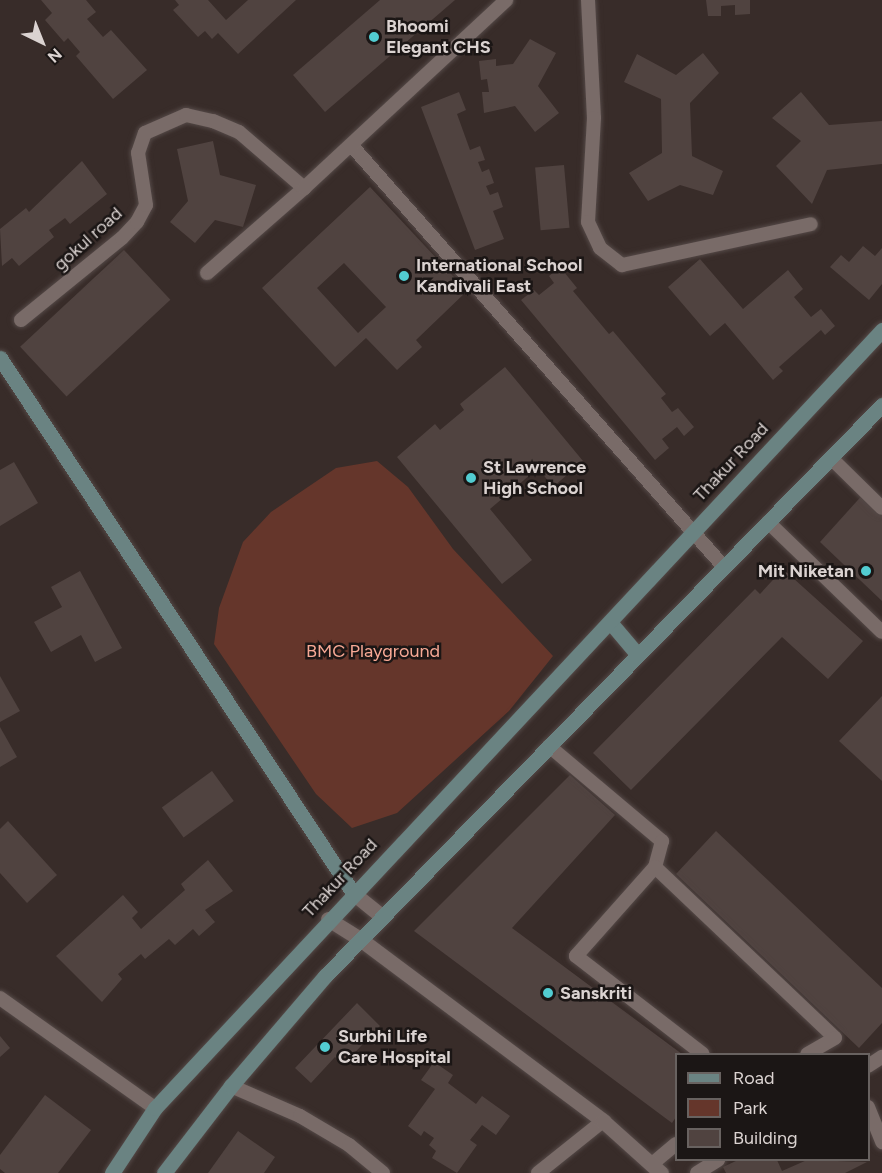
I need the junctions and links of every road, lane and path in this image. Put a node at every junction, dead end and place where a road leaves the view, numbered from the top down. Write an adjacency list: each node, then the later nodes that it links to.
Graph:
1 (506, 0): 3 (lane)
2 (588, 0): 5 (lane)
3 (352, 146): 4 (lane); 14 (lane)
4 (304, 188): 6 (lane); 7 (lane, gokul road)
5 (811, 224)
6 (207, 273)
7 (21, 320)
8 (882, 330): 14 (street, Thakur Road)
9 (0, 357): 21 (street)
10 (882, 405): 11 (street)
11 (831, 458): 12 (lane); 13 (street)
12 (882, 508)
13 (768, 522): 15 (street); 17 (lane)
14 (691, 534): 15 (lane); 16 (street, Thakur Road)
15 (724, 567): 18 (street)
16 (610, 622): 18 (street); 21 (street, Thakur Road)
17 (882, 632)
18 (638, 655): 19 (street)
19 (549, 746): 20 (lane); 22 (street)
20 (655, 867): 26 (lane); 27 (lane)
21 (353, 893): 22 (street); 23 (street, Thakur Road)
22 (381, 916): 24 (street)
23 (328, 920): 24 (street); 29 (street, Thakur Road)
24 (360, 939): 28 (street); 31 (street)
25 (0, 998): 29 (lane)
26 (702, 1053)
27 (809, 1053)
28 (231, 1086): 37 (street); 38 (lane)
29 (155, 1108): 36 (street, Thakur Road)
30 (870, 1112): 32 (lane)
31 (603, 1121): 35 (street); 39 (lane)
32 (882, 1142)
33 (675, 1145): 35 (lane)
34 (716, 1161): 40 (lane)
35 (657, 1168)
36 (112, 1173)
37 (164, 1173)
38 (383, 1173)
39 (538, 1173)
40 (697, 1173)

